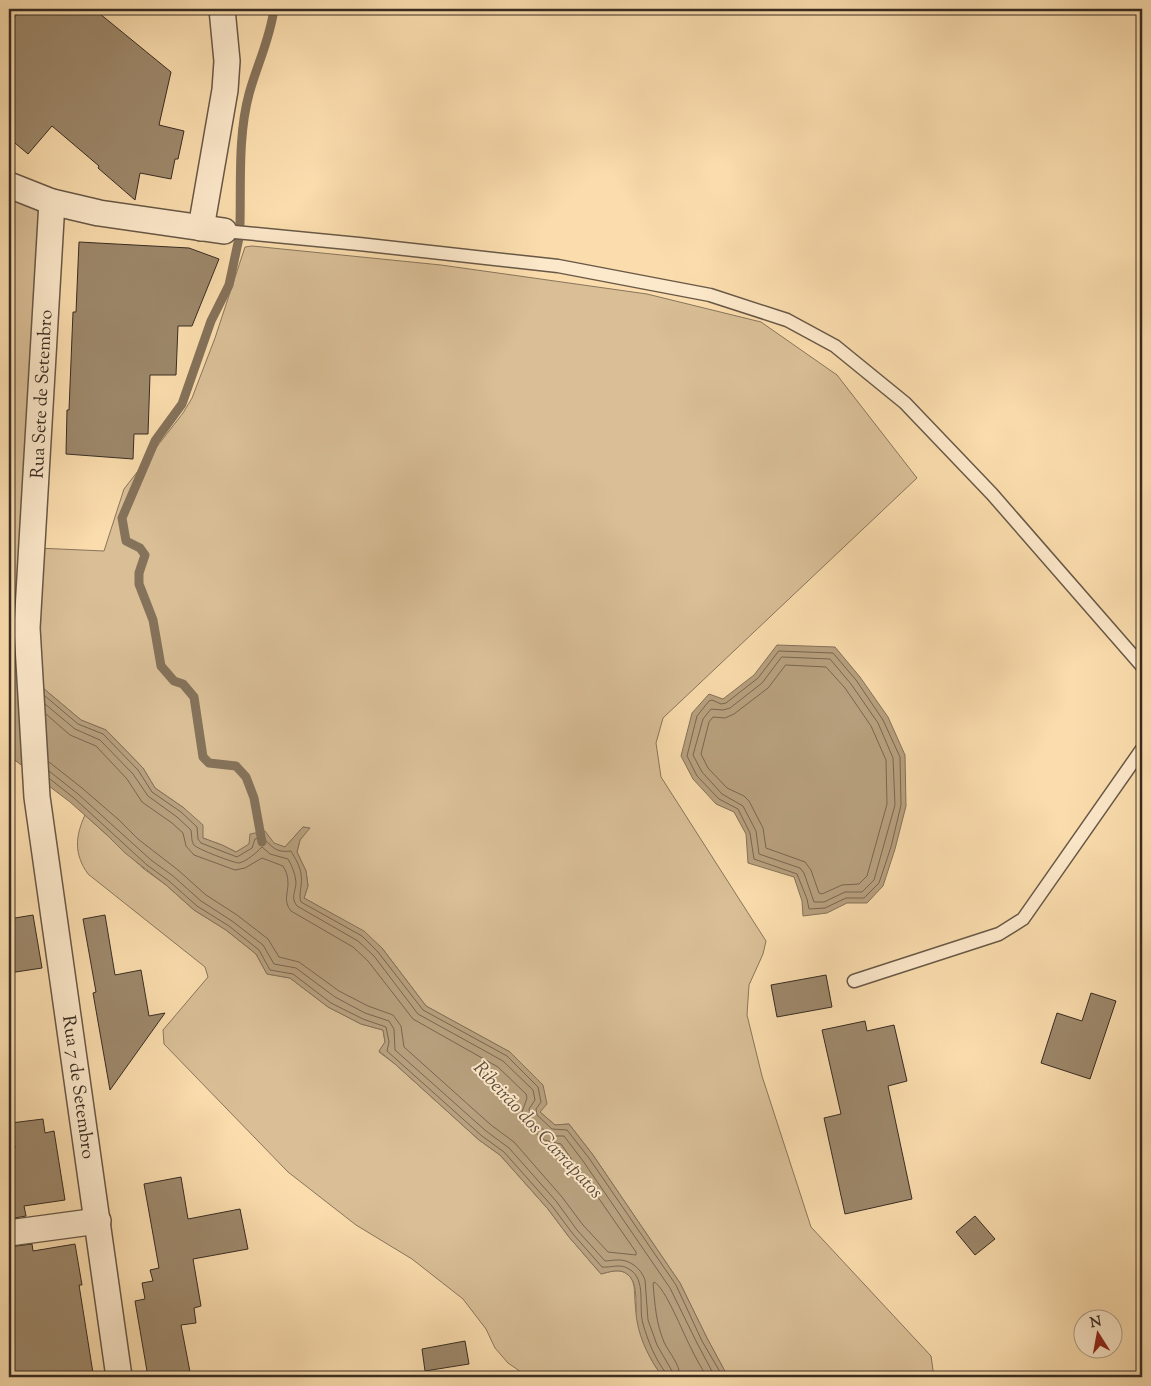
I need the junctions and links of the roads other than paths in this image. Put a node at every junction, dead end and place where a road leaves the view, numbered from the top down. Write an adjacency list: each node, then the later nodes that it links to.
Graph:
1 (222, 9): 4 (street)
2 (9, 185): 3 (street)
3 (52, 202): 4 (street); 5 (street, Rua Sete de Setembro)
4 (213, 229): 6 (lane)
5 (29, 662): 9 (street, Rua 7 de Setembro)
6 (1142, 666)
7 (1142, 749): 8 (lane)
8 (854, 981)
9 (98, 1221): 10 (street); 11 (street, Rua 7 de Setembro)
10 (9, 1233)
11 (119, 1377)

